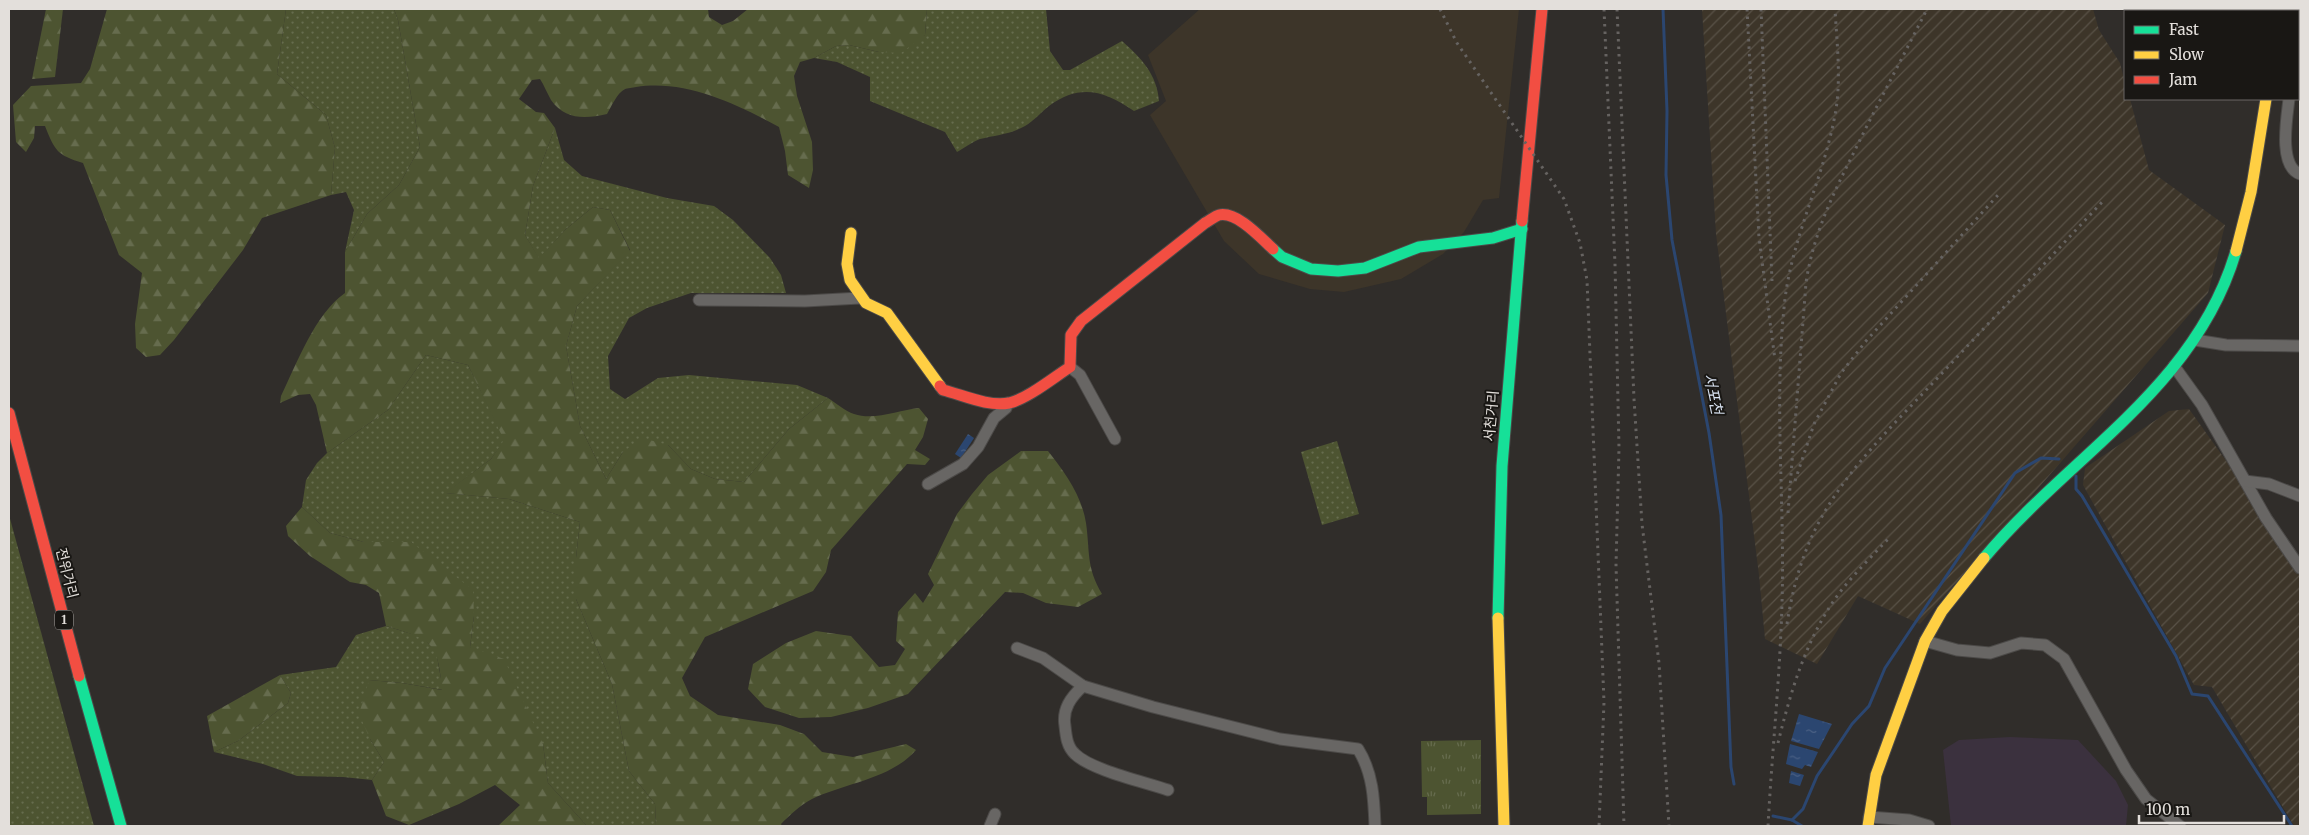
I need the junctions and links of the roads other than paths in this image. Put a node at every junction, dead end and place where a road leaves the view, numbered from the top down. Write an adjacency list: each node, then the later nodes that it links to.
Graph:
1 (1542, 9): 5 (street, 서천거리)
2 (2266, 100): 9 (street)
3 (2289, 100): 4 (street)
4 (2300, 174)
5 (1522, 230): 12 (street); 31 (street, 서천거리)
6 (851, 232): 7 (street)
7 (860, 298): 8 (street); 13 (street)
8 (699, 300)
9 (2196, 340): 10 (street); 11 (street)
10 (2300, 346)
11 (2174, 366): 17 (street); 21 (street)
12 (1070, 368): 13 (street); 15 (street)
13 (1008, 403): 18 (street)
14 (9, 413): 28 (street, 전위거리 / 1)
15 (1115, 439)
16 (9, 447): 27 (street, 전위거리 / 1)
17 (2245, 481): 19 (street); 20 (street)
18 (928, 484)
19 (2300, 496)
20 (2300, 568)
21 (1924, 641): 26 (street); 33 (street)
22 (1017, 648): 23 (street)
23 (1083, 686): 24 (street); 30 (street)
24 (1168, 790)
25 (994, 814): 29 (street)
26 (1868, 821): 32 (street)
27 (110, 826)
28 (122, 826)
29 (990, 826)
30 (1375, 826)
31 (1504, 826)
32 (1929, 826)
33 (2180, 826)

